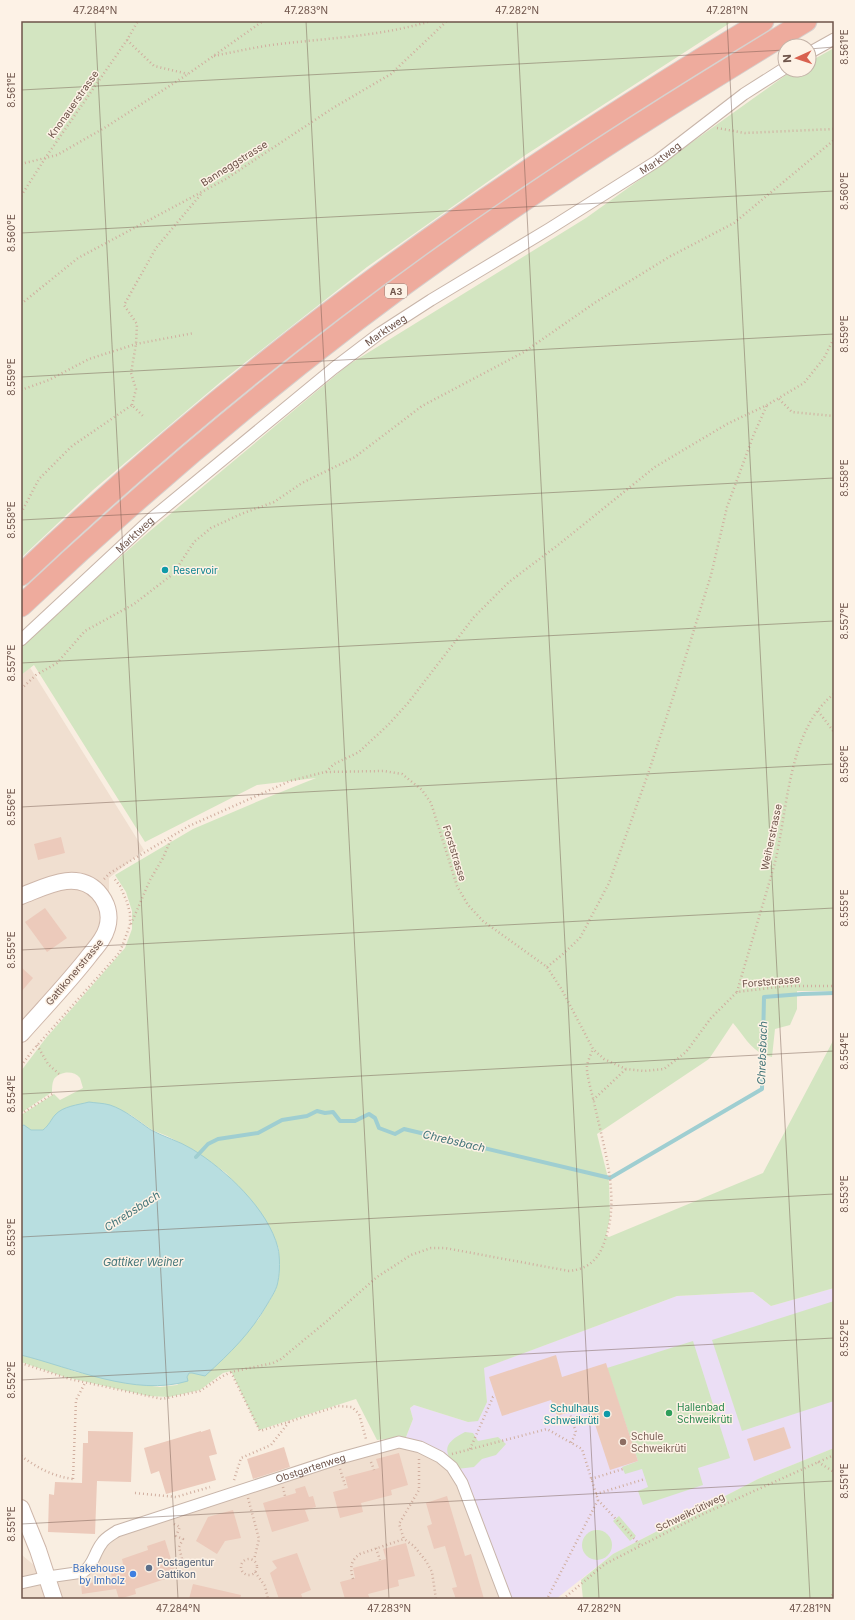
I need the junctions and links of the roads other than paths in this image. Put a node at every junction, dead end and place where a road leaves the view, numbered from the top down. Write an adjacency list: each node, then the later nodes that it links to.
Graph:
1 (762, 21): 6 (highway, A3)
2 (806, 21): 7 (highway, A3)
3 (834, 39): 4 (street)
4 (817, 49)
5 (777, 73): 8 (street, Marktweg)
6 (21, 575)
7 (21, 606)
8 (21, 640)
9 (21, 896): 10 (main road, Gattikonerstrasse)
10 (21, 1034)
11 (21, 1508): 12 (main road)
12 (48, 1577): 13 (street); 14 (main road); 15 (street, Obstgartenweg)
13 (21, 1583)
14 (54, 1599)
15 (506, 1599)

